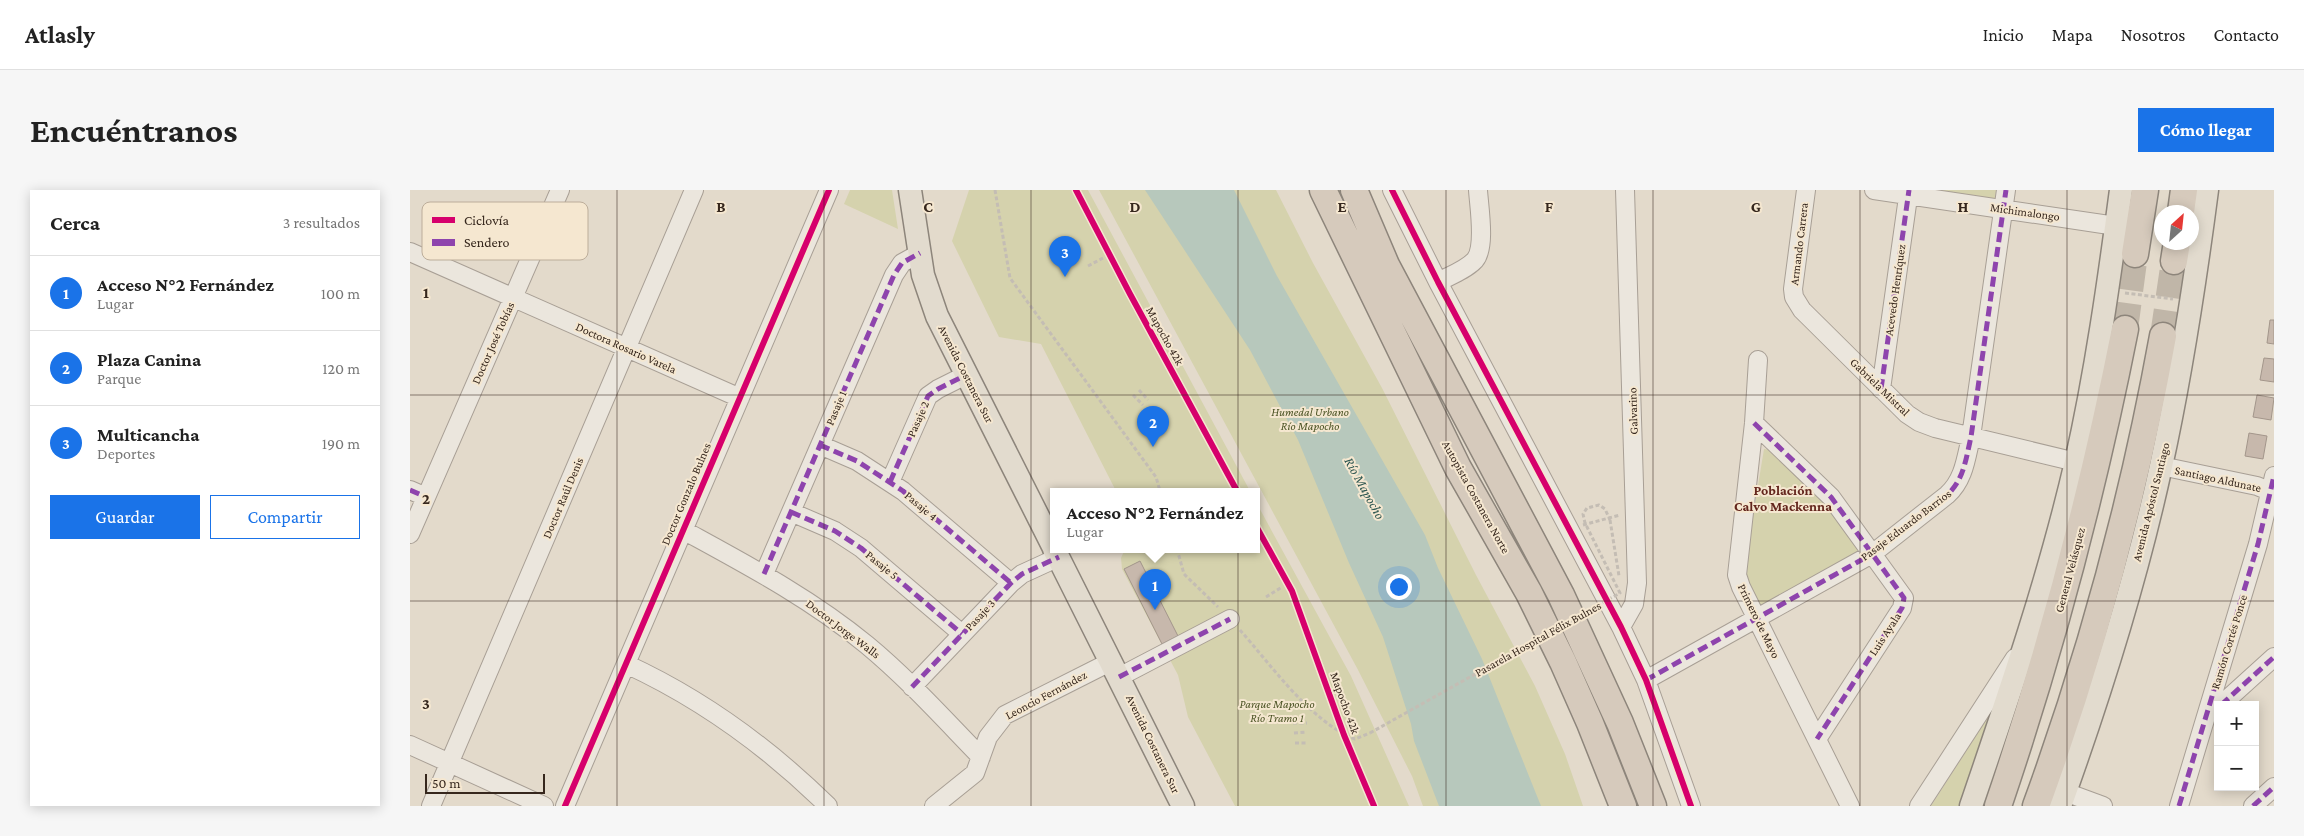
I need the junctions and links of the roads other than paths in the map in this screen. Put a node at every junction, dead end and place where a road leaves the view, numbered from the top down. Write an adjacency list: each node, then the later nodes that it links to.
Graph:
1 (560, 190): 18 (street, Doctor José Tobías)
2 (694, 190): 33 (street, Doctor Raúl Denis)
3 (829, 190): 37 (street, Doctor Gonzalo Bulnes)
4 (910, 190): 23 (main road, Avenida Costanera Sur)
5 (1323, 190): 81 (highway, Autopista Costanera Norte)
6 (1354, 190): 82 (highway)
7 (1392, 190): 28 (street)
8 (1478, 190): 28 (street)
9 (1626, 190): 58 (street, Galvarino)
10 (1806, 190): 30 (street, Armando Carrera)
11 (1874, 190): 17 (street, Michimalongo)
12 (2006, 190): 20 (street, Pasaje Eduardo Barrios)
13 (2121, 190): 21 (main road)
14 (2145, 190): 24 (highway)
15 (2184, 190): 19 (highway)
16 (2207, 190): 42 (main road, Avenida Apóstol Santiago)
17 (1909, 193): 20 (street, Michimalongo); 36 (street, Acevedo Henríquez)
18 (555, 202)
19 (2182, 205)
20 (2003, 209): 21 (street, Michimalongo); 39 (street, Pasaje Eduardo Barrios)
21 (2116, 226): 41 (main road)
22 (410, 252): 25 (street, Doctora Rosario Varela)
23 (920, 253): 35 (main road, Avenida Costanera Sur); 40 (street, Pasaje 1)
24 (2135, 254)
25 (422, 257)
26 (428, 260): 29 (street, Doctora Rosario Varela)
27 (530, 260): 29 (street, Doctor José Tobías)
28 (1438, 282): 58 (street)
29 (513, 298): 33 (street, Doctora Rosario Varela); 46 (street, Doctor José Tobías)
30 (1794, 298): 36 (street, Gabriela Mistral)
31 (2125, 329): 86 (highway, General Velásquez)
32 (2163, 336): 87 (highway)
33 (627, 349): 37 (street, Doctora Rosario Varela); 71 (street, Doctor Raúl Denis)
34 (1758, 360): 38 (street, Primero de Mayo)
35 (966, 375): 43 (street, Pasaje 2); 50 (main road, Avenida Costanera Sur)
36 (1881, 389): 39 (street, Gabriela Mistral)
37 (740, 398): 48 (street, Doctor Gonzalo Bulnes)
38 (1754, 423): 53 (street, Luis Ayala); 57 (street, Primero de Mayo)
39 (1972, 437): 41 (street, Gabriela Mistral); 53 (street, Pasaje Eduardo Barrios)
40 (820, 445): 43 (street, Pasaje 4); 47 (street, Pasaje 1)
41 (2076, 462): 60 (main road)
42 (2161, 466): 44 (street, Santiago Aldunate); 73 (main road, Avenida Apóstol Santiago)
43 (890, 482): 55 (street, Pasaje 4)
44 (2273, 487): 67 (street, Ramón Cortés Ponce)
45 (410, 490): 46 (street)
46 (426, 497): 49 (street, Doctor José Tobías)
47 (791, 512): 54 (street, Pasaje 1); 59 (street, Pasaje 5)
48 (683, 530): 54 (street, Doctor Jorge Walls); 62 (street, Doctor Gonzalo Bulnes)
49 (410, 534)
50 (1050, 539)
51 (1053, 553): 55 (street, Pasaje 3)
52 (1057, 553): 63 (main road, Avenida Costanera Sur)
53 (1872, 554): 57 (street, Pasaje Eduardo Barrios); 68 (street, Luis Ayala)
54 (764, 574): 65 (street, Doctor Jorge Walls)
55 (1011, 583): 59 (street, Pasaje 3)
56 (1230, 618): 63 (street, Leoncio Fernández)
57 (1757, 618): 64 (street, Pasaje Eduardo Barrios); 68 (street, Primero de Mayo)
58 (1621, 627): 64 (street)
59 (962, 634): 65 (street, Pasaje 3)
60 (2030, 634): 84 (street); 85 (main road)
61 (2274, 656): 66 (street)
62 (626, 664): 77 (street, Doctor Gonzalo Bulnes); 78 (street)
63 (1115, 669): 70 (street, Leoncio Fernández); 80 (main road, Avenida Costanera Sur)
64 (1646, 680): 74 (street)
65 (912, 687): 70 (street, Doctor Jorge Walls)
66 (2225, 701)
67 (2212, 714): 89 (street, Ramón Cortés Ponce)
68 (1817, 739): 83 (street, Primero de Mayo)
69 (410, 745): 71 (street)
70 (981, 757): 79 (street, Leoncio Fernández)
71 (450, 763): 75 (street, Doctor Raúl Denis); 76 (street)
72 (2274, 787): 90 (street)
73 (2063, 799): 88 (street)
74 (1691, 805)
75 (431, 806)
76 (544, 806)
77 (565, 806)
78 (828, 806)
79 (934, 806)
80 (1183, 806)
81 (1623, 806)
82 (1653, 806)
83 (1850, 806)
84 (1919, 806)
85 (1971, 806)
86 (1998, 806)
87 (2036, 806)
88 (2103, 806)
89 (2179, 806)
90 (2253, 806)

